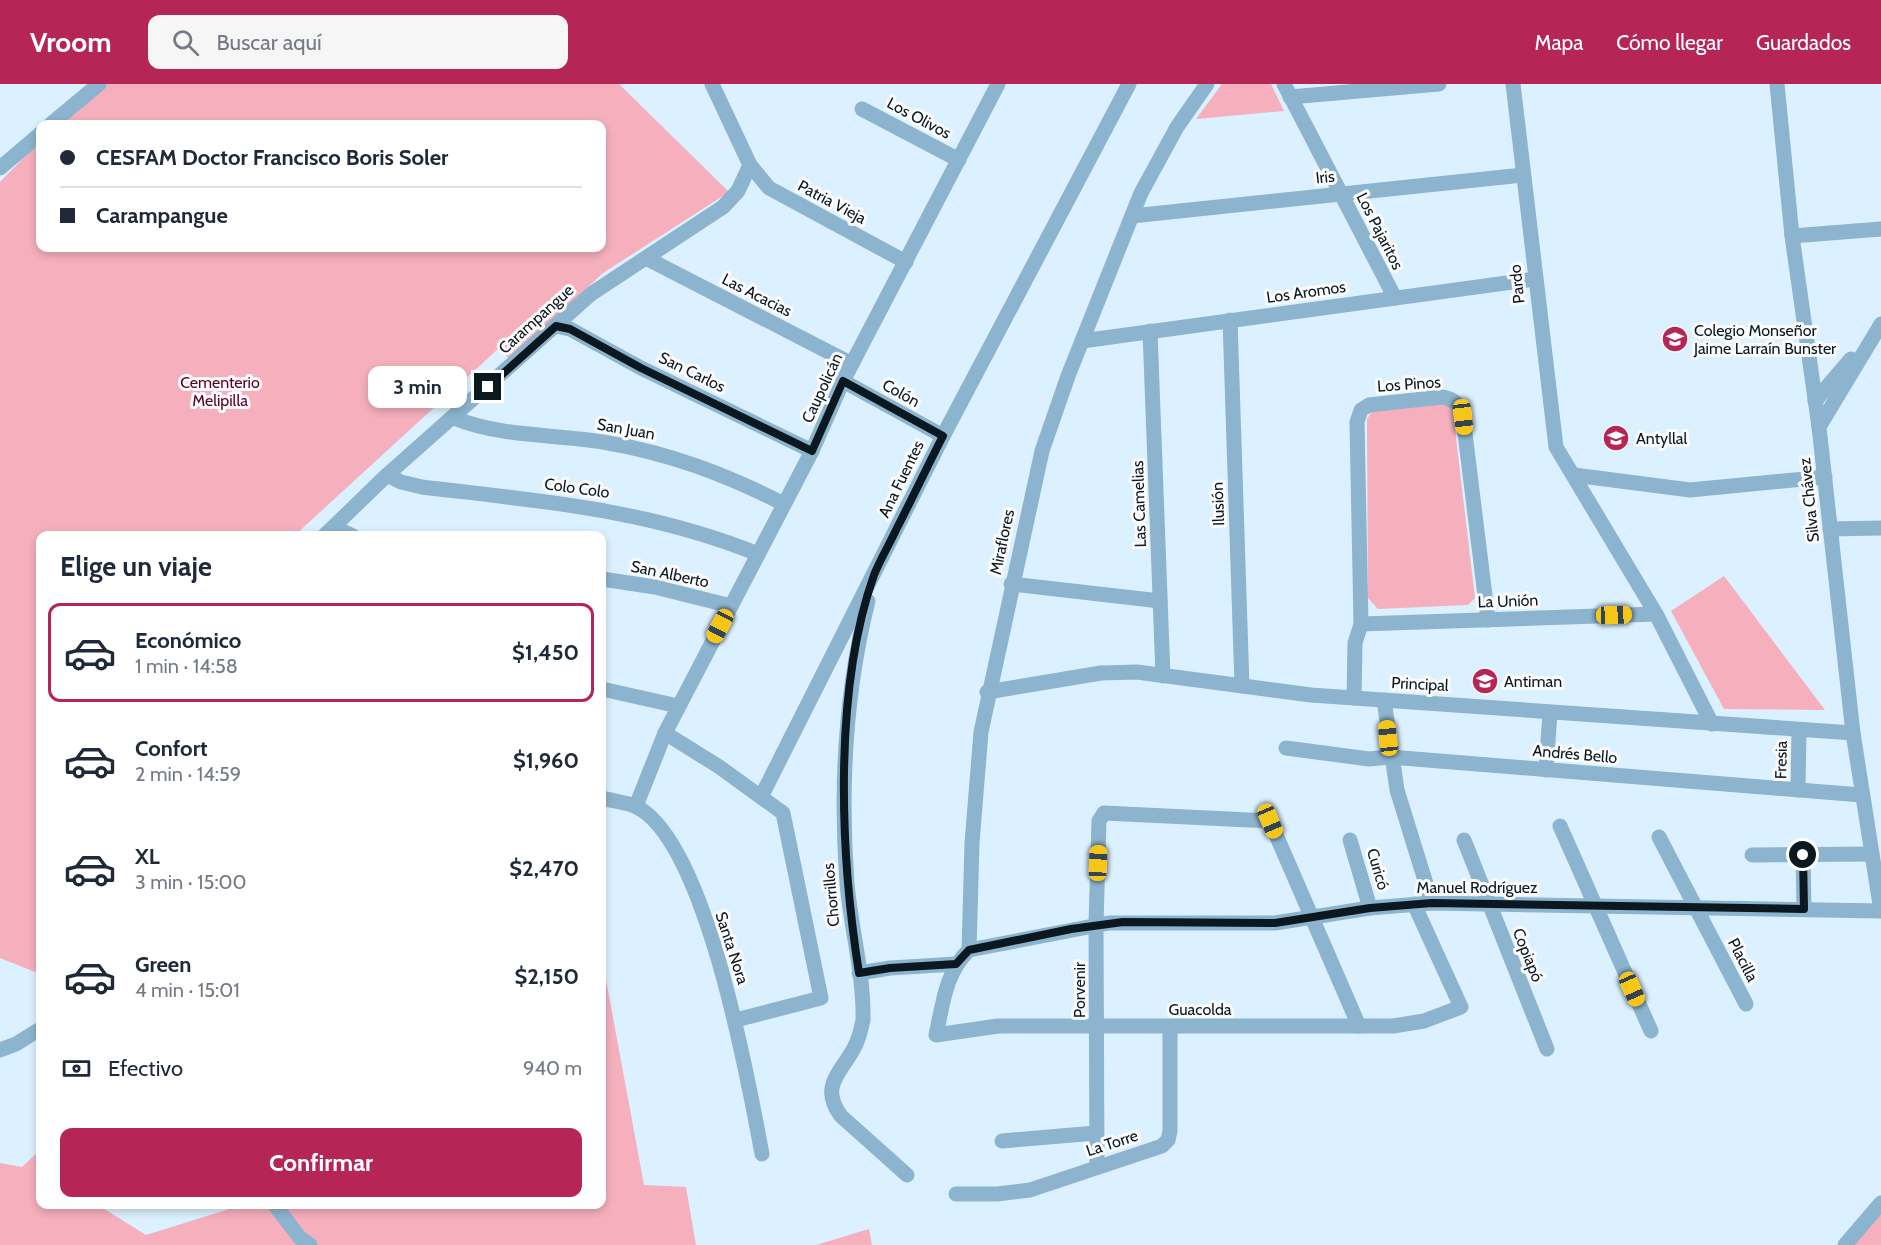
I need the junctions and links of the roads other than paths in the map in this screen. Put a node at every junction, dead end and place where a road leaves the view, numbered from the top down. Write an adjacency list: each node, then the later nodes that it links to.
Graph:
1 (99, 84): 12 (street)
2 (998, 84): 14 (street, Caupolicán)
3 (1129, 84): 36 (street, Ana Fuentes)
4 (1207, 84): 19 (street, Miraflores)
5 (1438, 84): 9 (street)
6 (1513, 84): 17 (street, Pardo)
7 (1777, 84): 21 (street, Silva Chávez)
8 (718, 87): 15 (street, Patria Vieja)
9 (1363, 87): 10 (street)
10 (1287, 90): 18 (street, Los Pajaritos)
11 (862, 109): 14 (street, Los Olivos)
12 (56, 120)
13 (36, 137): 16 (street)
14 (959, 160): 23 (street, Caupolicán)
15 (750, 165): 22 (street, Carampangue); 23 (street, Patria Vieja)
16 (0, 168)
17 (1523, 175): 18 (street, Iris); 24 (street, Pardo)
18 (1340, 194): 19 (street, Iris); 25 (street, Los Pajaritos)
19 (1131, 216): 30 (street, Miraflores)
20 (1881, 229): 21 (street)
21 (1792, 236): 33 (street, Silva Chávez)
22 (646, 258): 27 (street, Carampangue); 31 (street, Las Acacias)
23 (906, 262): 31 (street, Caupolicán)
24 (1535, 279): 25 (street, Los Aromos); 38 (street, Pardo)
25 (1395, 298): 26 (street, Los Aromos)
26 (1230, 320): 29 (street, Los Aromos); 55 (street, Ilusión)
27 (556, 326): 34 (street, Carampangue); 37 (street, San Carlos)
28 (1880, 326): 33 (street); 35 (street)
29 (1150, 331): 30 (street, Los Aromos); 49 (street, Las Camelias)
30 (1082, 341): 48 (street, Miraflores)
31 (852, 364): 32 (street, Caupolicán)
32 (843, 381): 36 (street, Colón); 37 (street, Caupolicán)
33 (1815, 400): 35 (street, Silva Chávez)
34 (454, 417): 39 (street, Carampangue); 41 (street, San Juan)
35 (1819, 427): 40 (street, Silva Chávez)
36 (943, 436): 46 (street, Ana Fuentes)
37 (812, 451): 41 (street, Caupolicán)
38 (1574, 474): 40 (street); 51 (street, Pardo)
39 (387, 475): 44 (street, Carampangue); 45 (street, Colo Colo)
40 (1825, 477): 43 (street, Silva Chávez)
41 (784, 504): 45 (street, Caupolicán)
42 (1881, 528): 43 (street)
43 (1830, 529): 65 (street, Silva Chávez)
44 (329, 531)
45 (758, 554): 50 (street, Caupolicán)
46 (874, 575): 71 (street, Ana Fuentes); 93 (street, Chorrillos)
47 (606, 580): 50 (street, San Alberto)
48 (1011, 584): 49 (street); 57 (street, Miraflores)
49 (1160, 601): 54 (street, Las Camelias)
50 (731, 606): 60 (street, Caupolicán)
51 (1656, 614): 52 (street, La Unión); 62 (street, Pardo)
52 (1488, 620): 53 (street, La Unión); 53 (street, Los Pinos)
53 (1360, 624): 58 (street, Los Pinos)
54 (1163, 676): 55 (street, Principal); 57 (street, Principal)
55 (1242, 686): 58 (street, Principal)
56 (606, 690): 60 (street)
57 (987, 692): 91 (street, Miraflores)
58 (1354, 698): 59 (street, Principal)
59 (1384, 700): 61 (street, Principal); 67 (street)
60 (678, 706): 64 (street, Caupolicán)
61 (1550, 712): 62 (street, Principal); 68 (street)
62 (1712, 724): 63 (street, Principal)
63 (1799, 730): 65 (street, Principal); 69 (street, Fresia)
64 (664, 733): 71 (street); 73 (street, Caupolicán)
65 (1853, 733): 70 (street, Silva Chávez)
66 (1286, 748): 67 (street, Andrés Bello)
67 (1390, 757): 68 (street, Andrés Bello); 81 (street)
68 (1546, 770): 69 (street, Andrés Bello)
69 (1798, 790): 70 (street, Andrés Bello)
70 (1862, 795): 78 (street, Silva Chávez)
71 (761, 797): 95 (street)
72 (606, 799): 73 (street, Santa Nora)
73 (636, 806): 95 (street, Santa Nora)
74 (1560, 826): 84 (street)
75 (1659, 837): 85 (street, Placilla)
76 (1350, 840): 86 (street, Curicó)
77 (1464, 840): 83 (street, Copiapó)
78 (1871, 854): 80 (street); 88 (street, Silva Chávez)
79 (1752, 855): 80 (street)
80 (1803, 855): 87 (street)
81 (1432, 903): 82 (street, Manuel Rodríguez); 83 (street, Manuel Rodríguez)
82 (1414, 904): 86 (street, Manuel Rodríguez); 97 (street, Guacolda)
83 (1488, 904): 84 (street, Manuel Rodríguez); 101 (street, Copiapó)
84 (1594, 906): 85 (street, Manuel Rodríguez); 99 (street)
85 (1695, 907): 87 (street, Manuel Rodríguez); 94 (street, Placilla)
86 (1370, 908): 89 (street, Manuel Rodríguez)
87 (1804, 909): 88 (street, Manuel Rodríguez)
88 (1881, 911)
89 (1311, 917): 90 (street, Manuel Rodríguez); 90 (street, Porvenir); 97 (street)
90 (1096, 924): 91 (street, Manuel Rodríguez); 96 (street, Porvenir)
91 (969, 950): 92 (street)
92 (956, 964): 93 (street); 96 (street, Guacolda)
93 (859, 973): 107 (street, Chorrillos)
94 (1746, 1004)
95 (736, 1020): 105 (street, Santa Nora)
96 (1097, 1026): 98 (street, Guacolda); 103 (street, Porvenir)
97 (1359, 1026): 98 (street, Guacolda)
98 (1170, 1028): 106 (street, La Torre)
99 (1651, 1031)
100 (36, 1032): 102 (street)
101 (1547, 1049)
102 (0, 1050)
103 (1096, 1133): 104 (street); 106 (street, Porvenir)
104 (1002, 1141)
105 (762, 1154)
106 (1097, 1167): 108 (street, La Torre)
107 (907, 1175)
108 (956, 1194)
109 (1881, 1203): 112 (street)
110 (278, 1209): 111 (street)
111 (310, 1245)
112 (1845, 1245)

